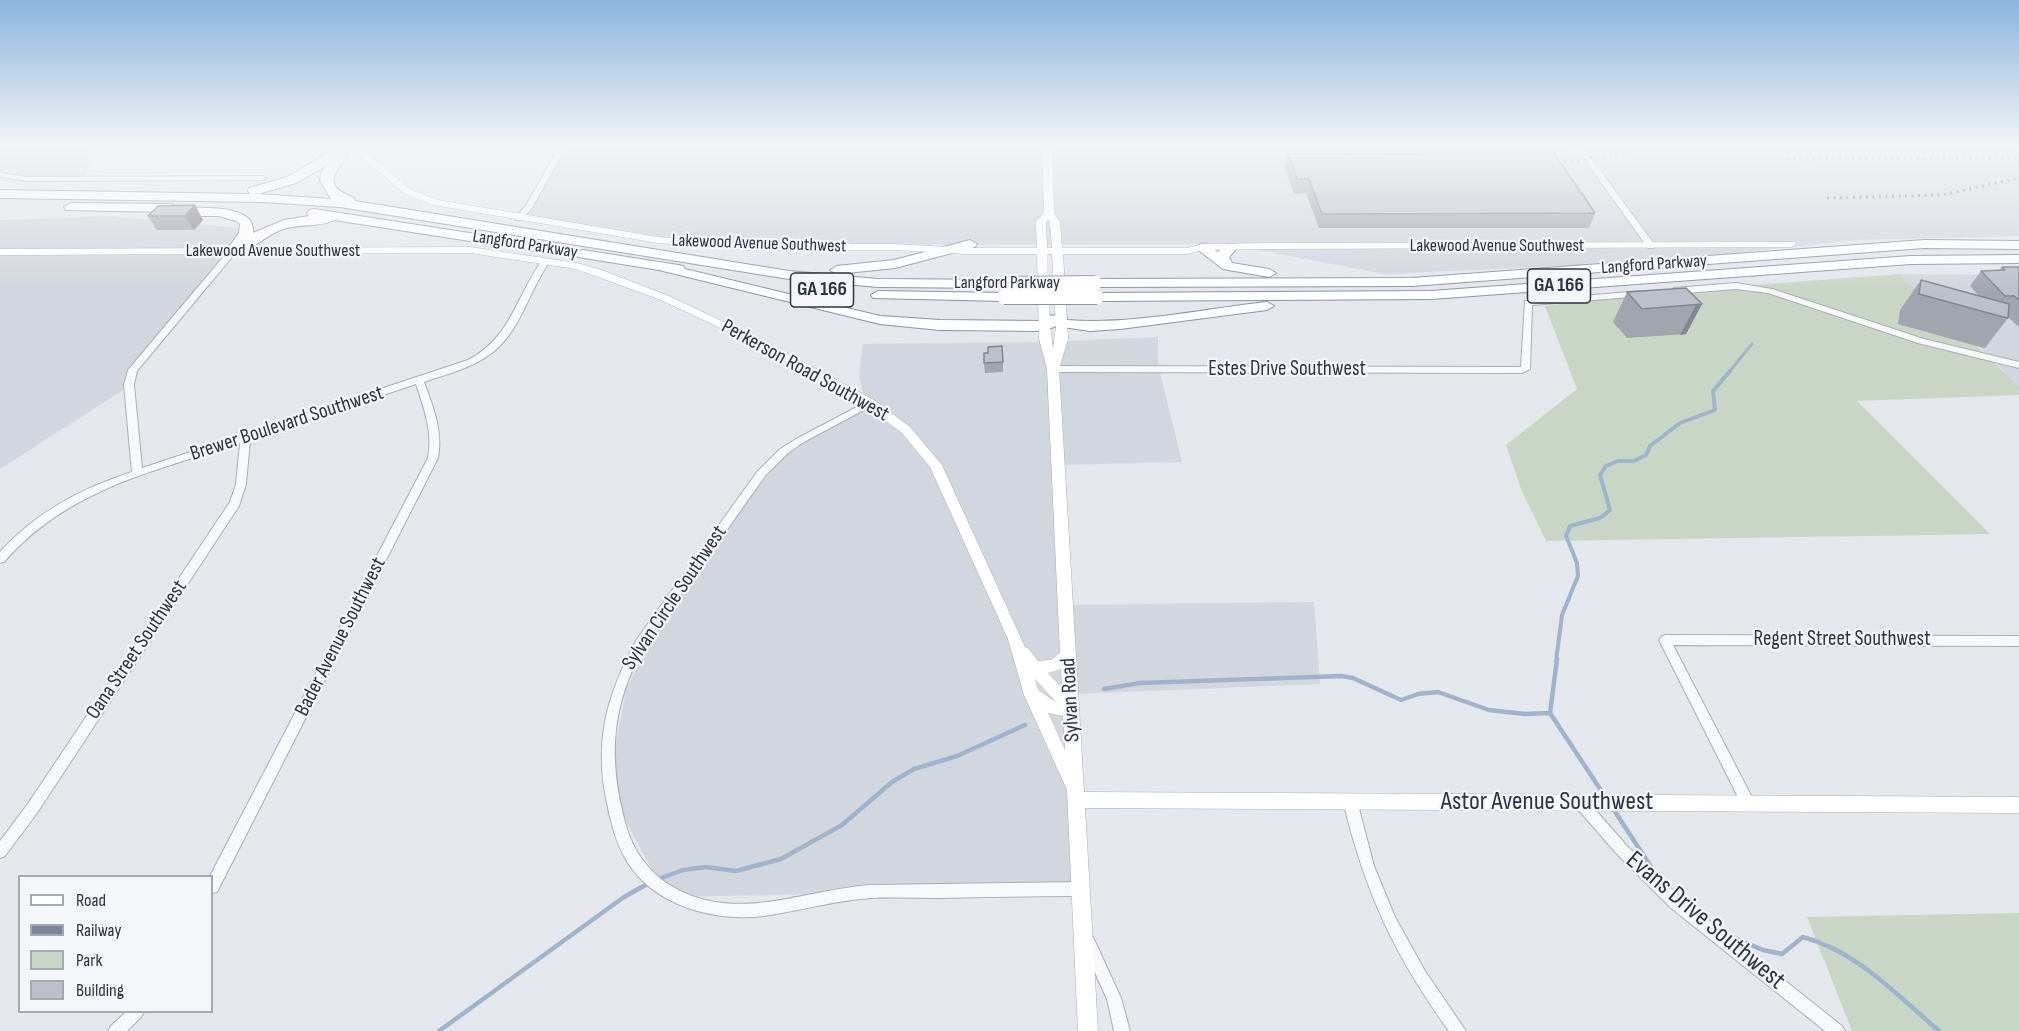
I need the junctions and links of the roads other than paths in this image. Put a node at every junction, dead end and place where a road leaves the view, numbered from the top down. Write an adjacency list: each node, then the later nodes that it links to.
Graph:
1 (78, 195): 8 (highway, Langford Parkway / GA 166)
2 (220, 195): 8 (highway)
3 (334, 195): 10 (highway)
4 (416, 195): 13 (street)
5 (535, 195): 13 (street)
6 (1048, 195): 12 (street, Sylvan Road)
7 (1615, 195): 18 (street)
8 (209, 197): 10 (highway, Langford Parkway / GA 166)
9 (0, 206): 11 (highway, Langford Parkway / GA 166)
10 (362, 206): 29 (highway, Langford Parkway / GA 166)
11 (148, 208): 14 (highway, Langford Parkway / GA 166); 25 (highway)
12 (1049, 213): 21 (street, Sylvan Road); 22 (street, Sylvan Road)
13 (518, 218): 19 (street, Lakewood Avenue Southwest)
14 (369, 221): 25 (highway); 31 (highway, Langford Parkway / GA 166)
15 (970, 244): 19 (street, Lakewood Avenue Southwest); 21 (street, Lakewood Avenue Southwest); 24 (highway)
16 (1791, 244): 18 (street, Lakewood Avenue Southwest)
17 (2019, 245): 33 (highway, Langford Parkway / GA 166)
18 (1652, 246): 20 (street, Lakewood Avenue Southwest)
19 (894, 247): 24 (street, Lakewood Avenue Southwest); 32 (highway)
20 (1231, 247): 23 (street, Lakewood Avenue Southwest); 30 (highway)
21 (1042, 248): 22 (street, Lakewood Avenue Southwest); 24 (street, Lakewood Avenue Southwest); 39 (street, Sylvan Road)
22 (1058, 248): 23 (street, Lakewood Avenue Southwest); 39 (street, Sylvan Road)
23 (1203, 248): 30 (highway)
24 (947, 250): 32 (highway)
25 (233, 251): 26 (street, Lakewood Avenue Southwest); 28 (street, Lakewood Avenue Southwest); 45 (street)
26 (0, 252)
27 (2019, 259): 38 (highway, Langford Parkway / GA 166)
28 (546, 261): 42 (street, Brewer Boulevard Southwest); 43 (street, Perkerson Road Southwest)
29 (706, 261): 32 (highway); 34 (highway, Langford Parkway / GA 166)
30 (1222, 261): 33 (highway)
31 (643, 264): 34 (highway, Langford Parkway / GA 166); 39 (highway)
32 (896, 264)
33 (1412, 282): 35 (highway, Langford Parkway / GA 166)
34 (1005, 290): 35 (highway, Langford Parkway / GA 166, bridge)
35 (1096, 290): 38 (highway, Langford Parkway / GA 166)
36 (1665, 292): 40 (street)
37 (1654, 293): 41 (street, Estes Drive Southwest)
38 (1431, 295): 39 (highway)
39 (1053, 322): 41 (street, Sylvan Road); 41 (street, Sylvan Road)
40 (2019, 365)
41 (1053, 369): 49 (street, Sylvan Road)
42 (419, 381): 44 (street, Brewer Boulevard Southwest); 59 (street, Bader Avenue Southwest)
43 (870, 403): 47 (street, Perkerson Road Southwest); 60 (street, Sylvan Circle Southwest)
44 (245, 437): 45 (street, Brewer Boulevard Southwest); 58 (street, Oana Street Southwest)
45 (137, 472): 46 (street, Brewer Boulevard Southwest)
46 (0, 560)
47 (1015, 639): 50 (street, Perkerson Road Southwest); 51 (street, Perkerson Road Southwest)
48 (2019, 640): 56 (street, Regent Street Southwest)
49 (1068, 655): 50 (street); 52 (street, Sylvan Road)
50 (1033, 667): 52 (street, Perkerson Road Southwest)
51 (1032, 694): 52 (street); 53 (street, Perkerson Road Southwest)
52 (1071, 708): 53 (street, Sylvan Road)
53 (1076, 796): 54 (street, Astor Avenue Southwest); 60 (street, Sylvan Road)
54 (1350, 801): 55 (street, Astor Avenue Southwest); 66 (street)
55 (1581, 802): 56 (street, Astor Avenue Southwest); 67 (street, Evans Drive Southwest)
56 (1748, 803): 57 (street, Astor Avenue Southwest)
57 (2019, 804)
58 (0, 852)
59 (213, 885)
60 (1080, 889): 61 (street, Sylvan Road)
61 (1083, 934): 64 (street, Sylvan Road); 65 (street)
62 (134, 1013): 63 (street)
63 (116, 1031)
64 (1088, 1031)
65 (1122, 1031)
66 (1458, 1031)
67 (1837, 1031)

